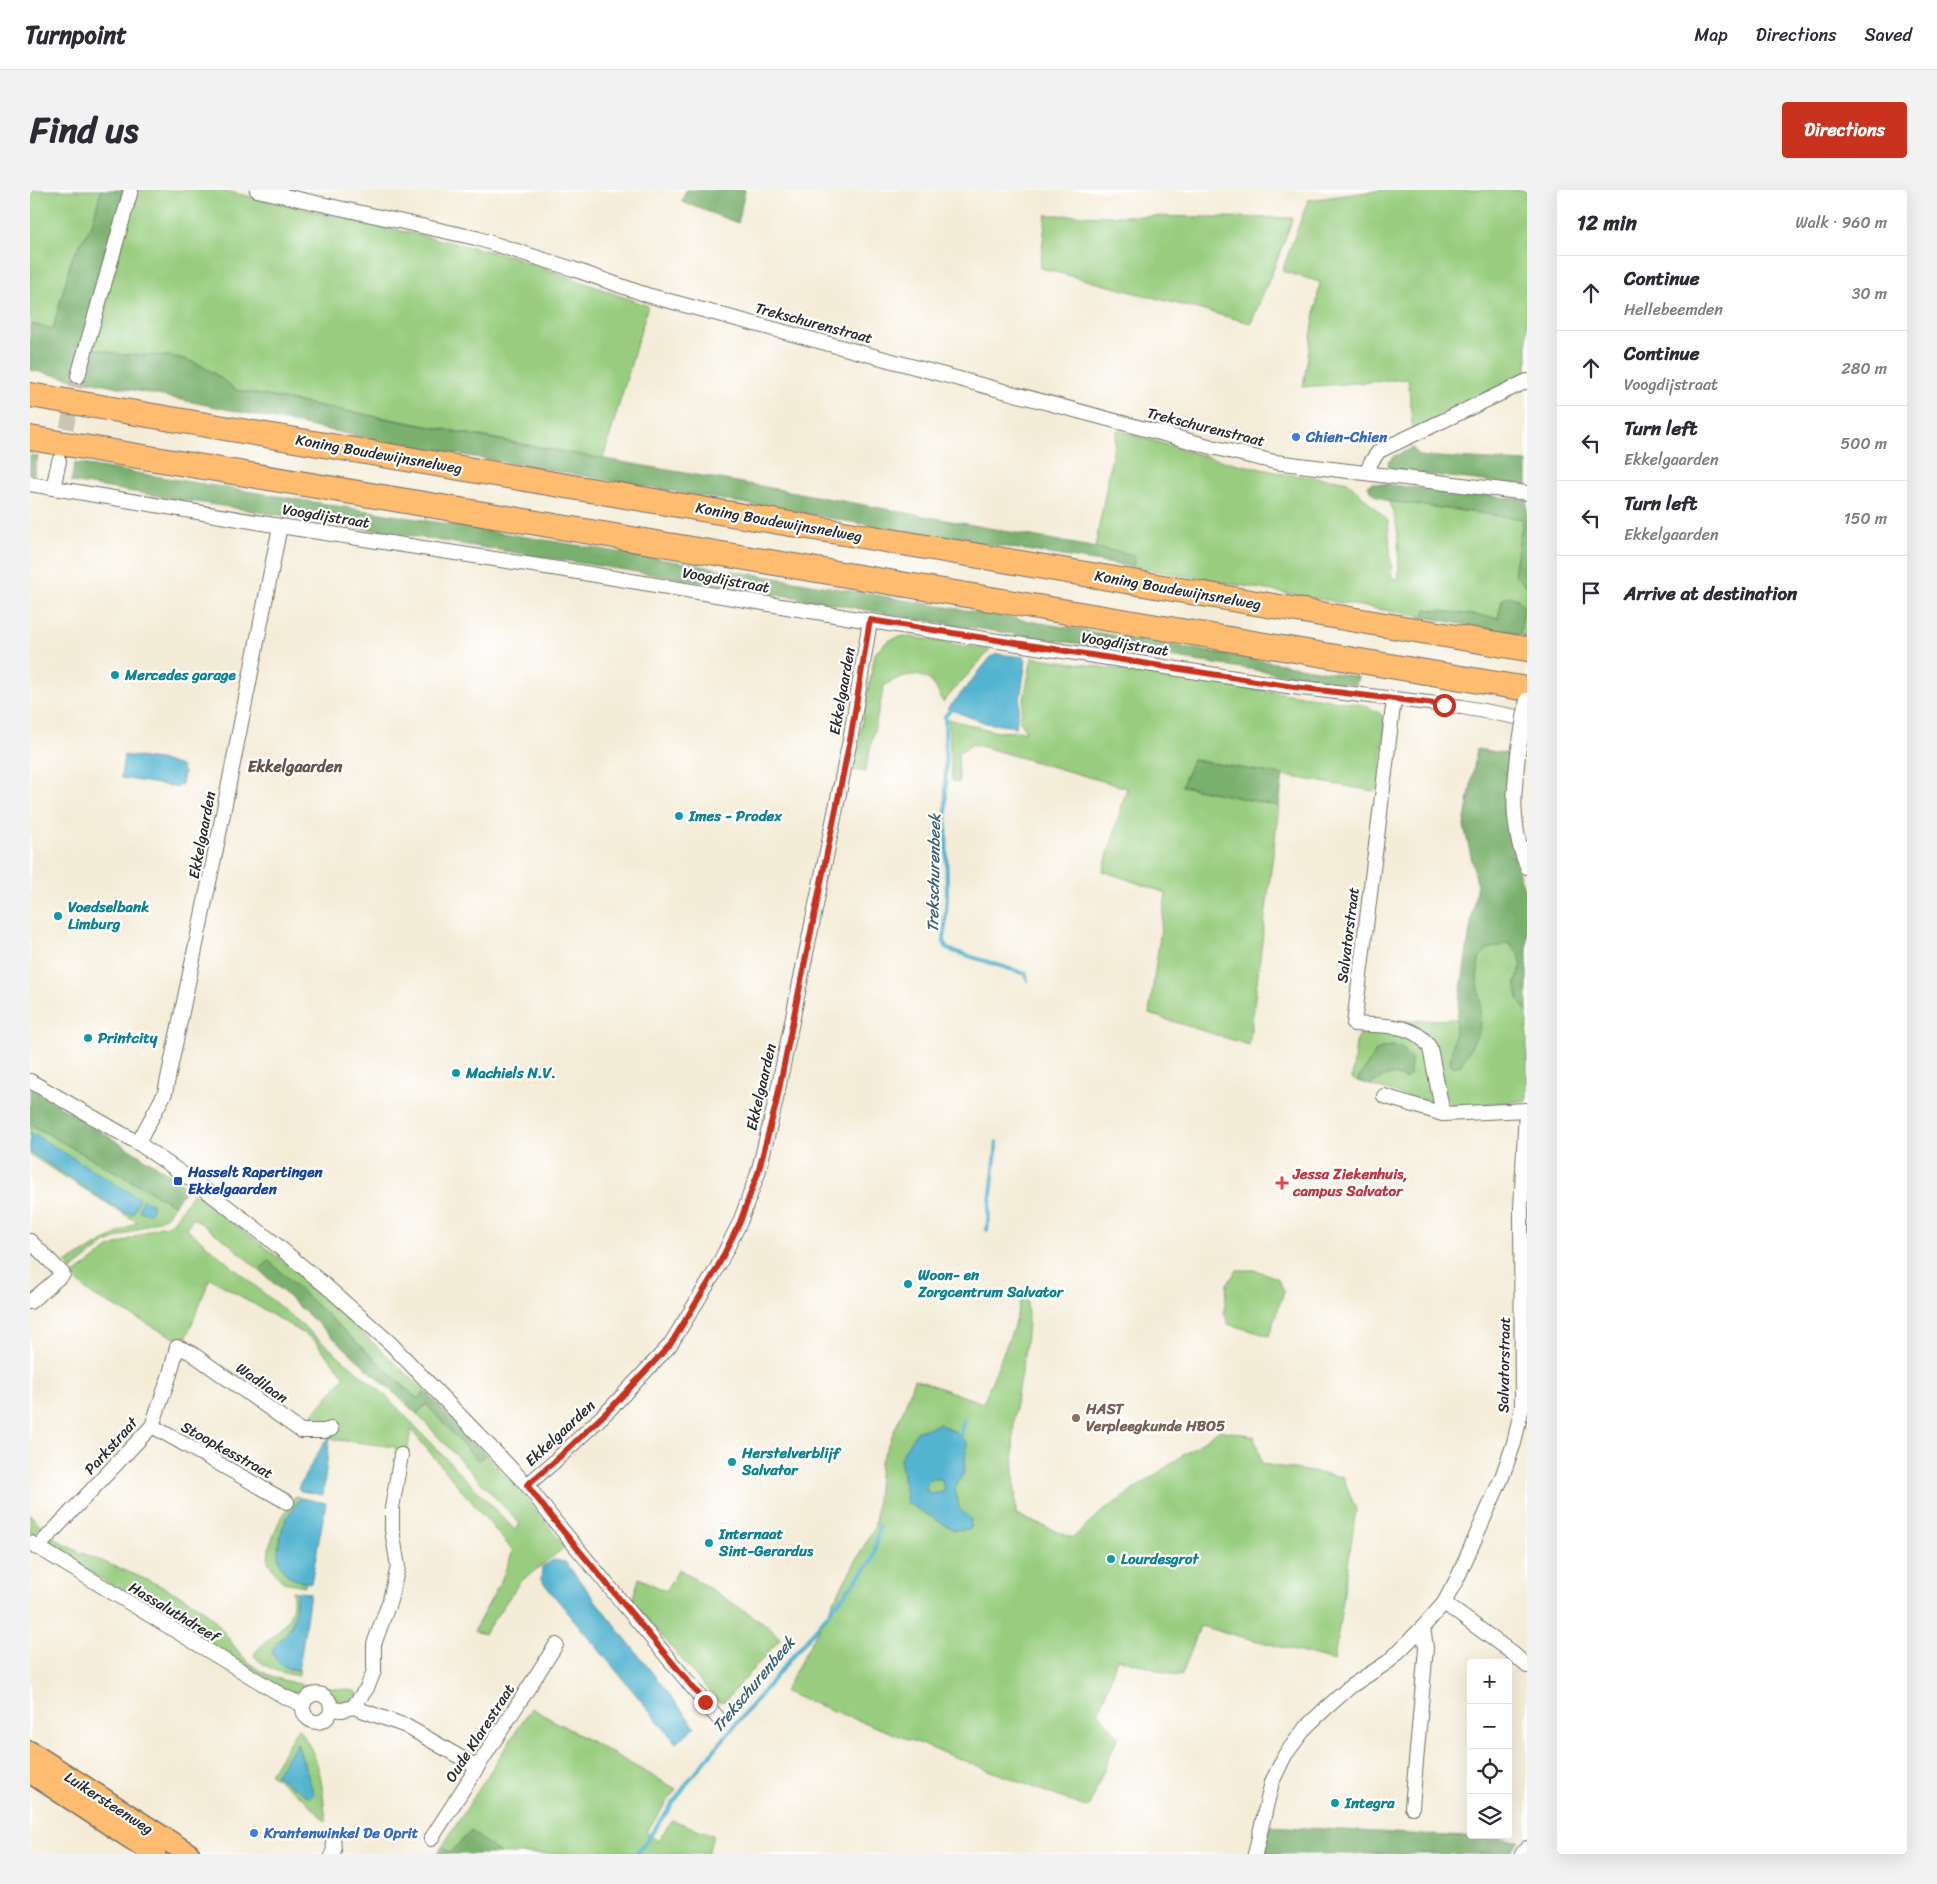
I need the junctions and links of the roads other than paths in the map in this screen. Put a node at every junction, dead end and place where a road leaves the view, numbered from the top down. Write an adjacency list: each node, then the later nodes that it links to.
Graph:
1 (131, 190): 3 (street)
2 (257, 190): 8 (street, Trekschurenstraat)
3 (78, 376)
4 (1527, 381): 8 (street)
5 (30, 395): 14 (highway, Koning Boudewijnsnelweg)
6 (30, 438): 15 (highway)
7 (59, 461): 10 (street)
8 (1367, 473): 11 (street, Trekschurenstraat)
9 (30, 484): 10 (street, Voogdijstraat)
10 (53, 488): 12 (street, Voogdijstraat)
11 (1527, 493)
12 (280, 526): 13 (street, Voogdijstraat); 24 (street, Ekkelgaarden)
13 (870, 620): 16 (street, Voogdijstraat); 31 (street, Ekkelgaarden)
14 (1527, 649)
15 (1527, 689)
16 (1394, 699): 18 (street, Voogdijstraat); 23 (street, Salvatorstraat)
17 (1527, 700): 19 (street, bridge)
18 (1527, 719)
19 (1527, 867)
20 (30, 1081): 24 (street, Ekkelgaarden)
21 (1384, 1096): 23 (street, Salvatorstraat)
22 (1526, 1110): 23 (street, Salvatorstraat); 34 (street, Salvatorstraat)
23 (1443, 1114)
24 (138, 1143): 31 (street, Ekkelgaarden)
25 (30, 1241): 26 (street)
26 (30, 1302)
27 (178, 1347): 28 (street, Parkstraat); 29 (street, Wadilaan)
28 (152, 1426): 32 (street, Stoopkesstraat); 33 (street, Parkstraat)
29 (331, 1429)
30 (401, 1455): 39 (street)
31 (527, 1485): 41 (street, Ekkelgaarden)
32 (287, 1502)
33 (33, 1546): 38 (street, Hassaluthdreef)
34 (1444, 1603): 35 (street, Salvatorstraat); 37 (street)
35 (1423, 1627): 45 (street); 52 (street, Salvatorstraat)
36 (556, 1644): 43 (street, Oude Klarestraat)
37 (1527, 1666)
38 (303, 1705): 40 (street); 40 (street)
39 (353, 1707): 40 (street); 43 (street)
40 (331, 1709)
41 (718, 1717)
42 (30, 1752): 50 (main road, Luikersteenweg)
43 (477, 1767): 47 (street, Oude Klarestraat)
44 (30, 1772): 49 (main road, Luikersteenweg)
45 (1412, 1807)
46 (333, 1839): 51 (street)
47 (431, 1839)
48 (1527, 1848): 53 (street)
49 (155, 1854)
50 (189, 1854)
51 (332, 1854)
52 (1255, 1854)
53 (1522, 1854)

